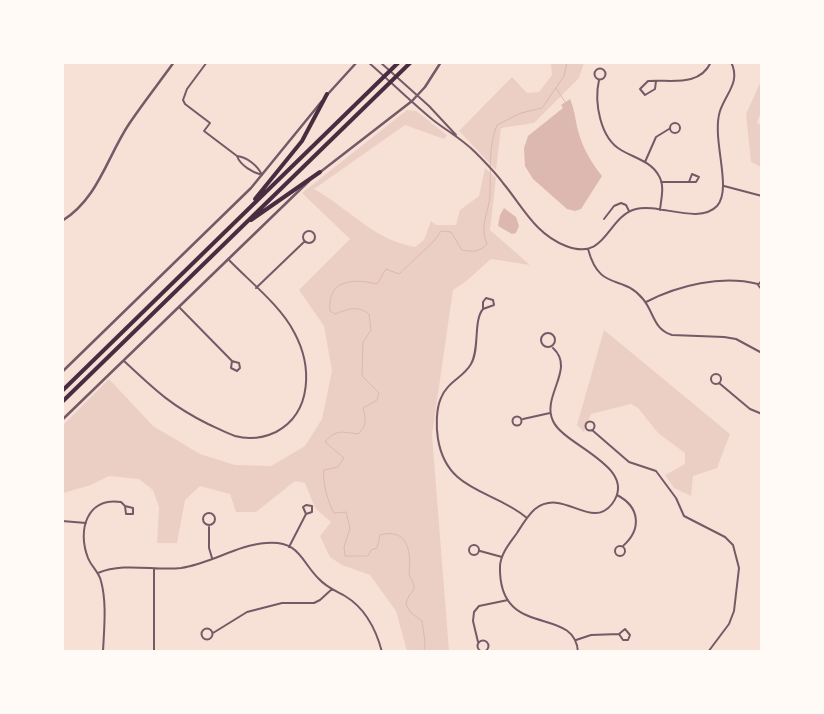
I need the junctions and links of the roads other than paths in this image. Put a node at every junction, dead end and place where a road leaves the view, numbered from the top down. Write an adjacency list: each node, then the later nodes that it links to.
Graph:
1 (174, 62): 30 (street)
2 (207, 62): 18 (street)
3 (356, 62): 13 (street)
4 (368, 62): 15 (street)
5 (399, 62): 26 (highway)
6 (411, 62): 31 (highway)
7 (441, 62): 14 (street)
8 (711, 62): 12 (street)
9 (731, 62): 24 (street)
10 (380, 63): 14 (street)
11 (599, 80): 11 (street); 19 (street)
12 (656, 81): 12 (street)
13 (327, 94): 21 (street); 26 (highway)
14 (417, 96): 15 (street); 17 (street)
15 (412, 101): 17 (street); 20 (street)
16 (669, 129): 16 (street); 19 (street)
17 (457, 136): 33 (street)
18 (237, 156): 21 (street); 21 (street)
19 (645, 162): 22 (street)
20 (320, 172): 31 (highway); 34 (street)
21 (262, 175): 46 (street)
22 (662, 182): 23 (street); 27 (street)
23 (688, 182): 23 (street)
24 (724, 186): 25 (street); 27 (street)
25 (762, 196)
26 (252, 204): 48 (highway)
27 (660, 210): 28 (street)
28 (629, 211): 29 (street); 33 (street)
29 (604, 219)
30 (62, 220)
31 (245, 224): 49 (highway)
32 (305, 241): 32 (street); 37 (street)
33 (588, 249): 39 (street)
34 (228, 259): 37 (street); 40 (street)
35 (762, 280): 36 (street)
36 (758, 284): 38 (street); 39 (street)
37 (256, 288): 44 (street)
38 (762, 290)
39 (646, 302): 43 (street)
40 (179, 307): 44 (street); 45 (street)
41 (483, 310): 41 (street); 58 (street)
42 (553, 348): 42 (street); 50 (street)
43 (762, 354)
44 (124, 360): 53 (street)
45 (232, 362)
46 (62, 372)
47 (719, 383): 47 (street); 51 (street)
48 (62, 390)
49 (62, 402)
50 (550, 413): 52 (street); 55 (street)
51 (762, 414)
52 (522, 419)
53 (62, 420)
54 (592, 430): 79 (street)
55 (617, 495): 58 (street); 62 (street)
56 (124, 506): 60 (street)
57 (306, 514): 57 (street); 63 (street)
58 (527, 518): 65 (street)
59 (62, 521): 60 (street)
60 (86, 523): 68 (street)
61 (209, 527): 61 (street); 66 (street)
62 (623, 546): 62 (street)
63 (289, 547): 66 (street); 69 (street)
64 (479, 551): 64 (street); 65 (street)
65 (502, 557): 70 (street)
66 (212, 558): 67 (street)
67 (154, 569): 68 (street); 76 (street)
68 (98, 573): 75 (street)
69 (332, 589): 71 (street); 77 (street)
70 (508, 600): 73 (street); 74 (street)
71 (213, 633): 71 (street)
72 (619, 634): 72 (street); 73 (street)
73 (576, 640): 78 (street)
74 (478, 642): 74 (street)
75 (104, 652)
76 (154, 652)
77 (382, 652)
78 (578, 652)
79 (708, 652)

